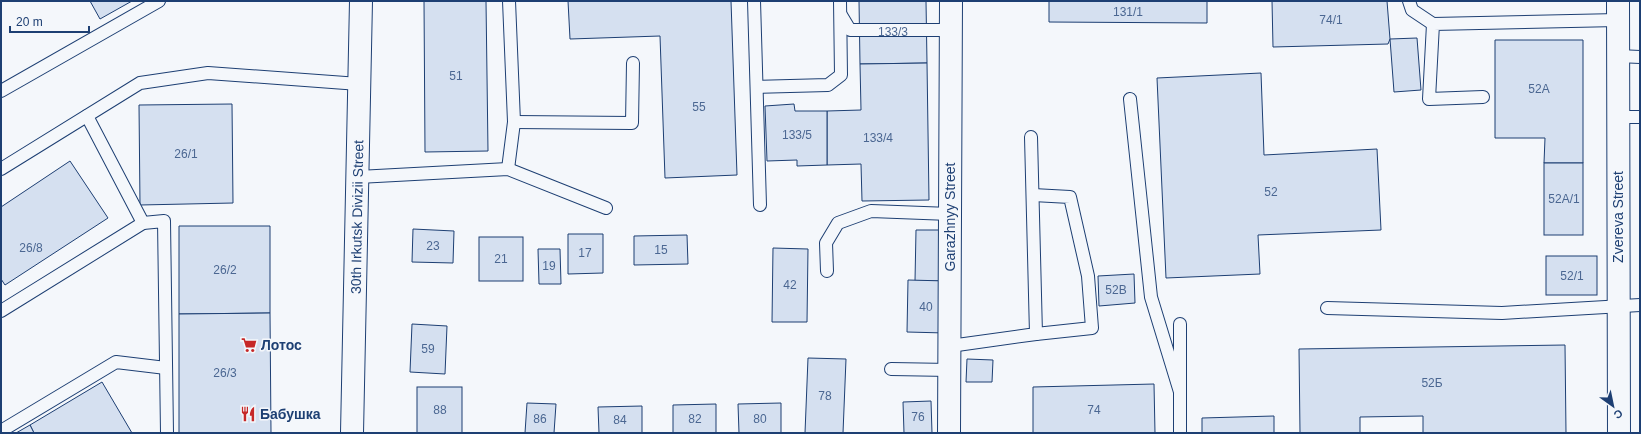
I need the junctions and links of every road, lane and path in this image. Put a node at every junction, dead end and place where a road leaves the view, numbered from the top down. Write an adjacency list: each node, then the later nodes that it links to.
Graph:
1 (159, 1): 16 (lane)
2 (361, 1): 14 (street, 30th Irkutsk Divizii Street)
3 (509, 1): 22 (lane)
4 (754, 1): 15 (lane)
5 (951, 1): 10 (street, Garazhnyy Street)
6 (1409, 1): 9 (lane)
7 (840, 7): 10 (lane); 15 (lane)
8 (1618, 11): 9 (lane); 11 (street, Zvereva Street)
9 (1433, 24): 17 (lane)
10 (951, 30): 30 (street, Garazhnyy Street)
11 (1618, 56): 12 (lane); 20 (street, Zvereva Street)
12 (1640, 57)
13 (633, 63): 22 (lane)
14 (359, 84): 19 (lane); 26 (street, 30th Irkutsk Divizii Street)
15 (757, 87): 28 (lane)
16 (1, 90)
17 (1483, 97)
18 (1130, 99): 43 (lane)
19 (87, 116): 24 (lane); 31 (lane)
20 (1618, 117): 21 (lane); 33 (street, Zvereva Street)
21 (1640, 117)
22 (514, 122): 25 (lane)
23 (1031, 138): 27 (lane)
24 (1, 168)
25 (508, 169): 26 (lane); 29 (lane)
26 (358, 177): 46 (street, 30th Irkutsk Divizii Street)
27 (1032, 194): 38 (lane); 38 (lane)
28 (760, 205)
29 (606, 208)
30 (950, 214): 32 (lane); 39 (street, Garazhnyy Street)
31 (143, 223): 36 (lane); 40 (lane)
32 (827, 271)
33 (1619, 305): 34 (lane); 35 (lane); 49 (street, Zvereva Street)
34 (1640, 305)
35 (1327, 308)
36 (1, 311)
37 (1180, 324): 43 (lane)
38 (1036, 334): 39 (lane)
39 (950, 346): 42 (street, Garazhnyy Street)
40 (166, 368): 44 (lane); 45 (lane)
41 (891, 369): 42 (lane)
42 (950, 370): 47 (street, Garazhnyy Street)
43 (1180, 392): 48 (lane)
44 (1, 431)
45 (167, 433)
46 (352, 433)
47 (949, 433)
48 (1180, 433)
49 (1619, 433)

